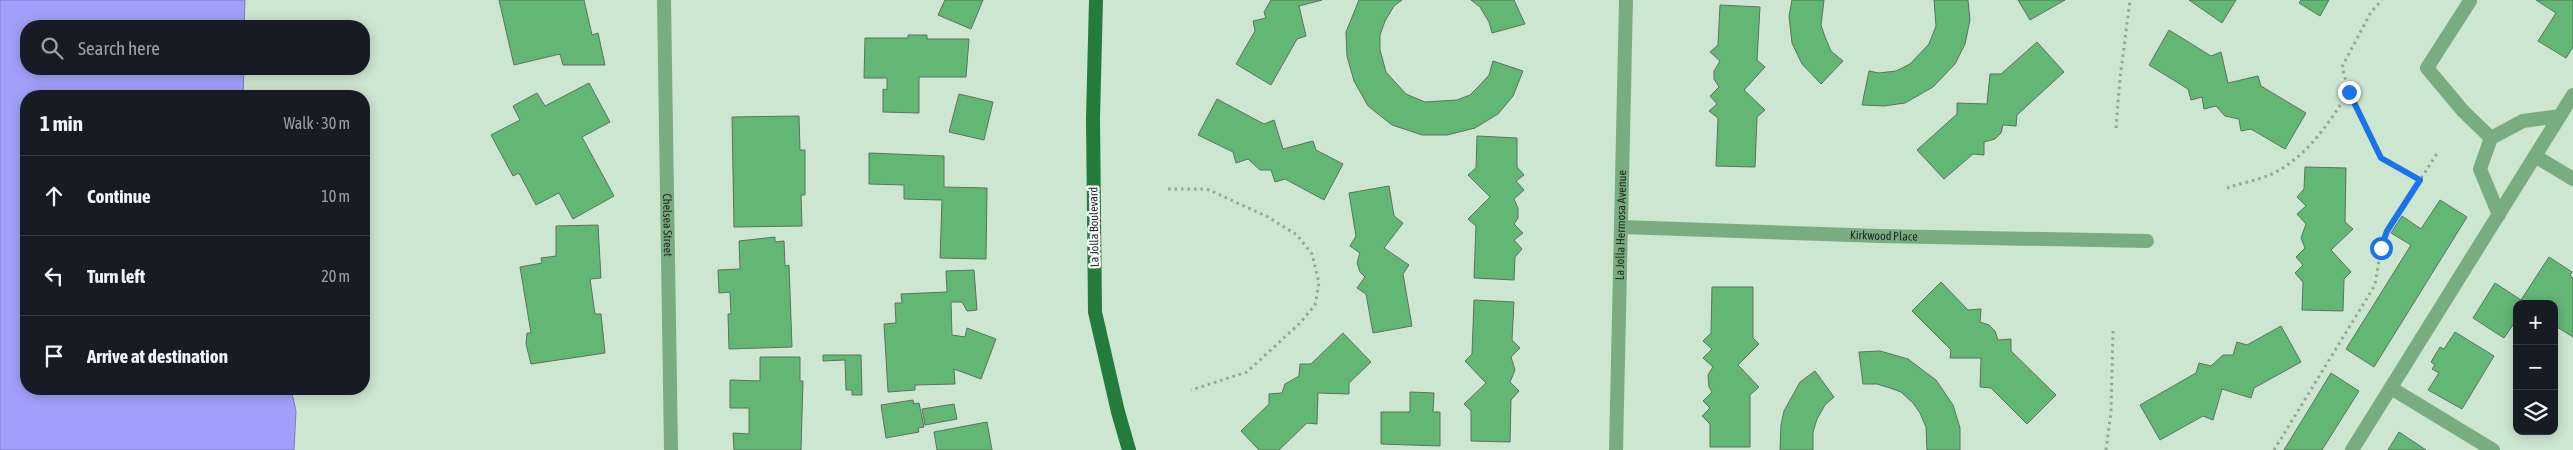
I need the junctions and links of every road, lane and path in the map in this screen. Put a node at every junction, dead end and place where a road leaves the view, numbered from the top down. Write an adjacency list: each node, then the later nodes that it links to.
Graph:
1 (664, 0): 24 (street, Chelsea Street)
2 (1096, 0): 25 (main road, La Jolla Boulevard)
3 (1626, 0): 19 (street, La Jolla Hermosa Avenue)
4 (2130, 0): 10 (path)
5 (2382, 0): 7 (path)
6 (2470, 1): 11 (street)
7 (2349, 92): 15 (path); 16 (path)
8 (2573, 95): 9 (street)
9 (2560, 116): 11 (street); 13 (street)
10 (2116, 128)
11 (2491, 138): 18 (street)
12 (2438, 152): 15 (path)
13 (2535, 156): 14 (street); 18 (street)
14 (2573, 179)
15 (2420, 180): 28 (path)
16 (2227, 188)
17 (1168, 189): 23 (path)
18 (2499, 215): 22 (street)
19 (1622, 227): 20 (street, Kirkwood Place); 26 (street, La Jolla Hermosa Avenue)
20 (2147, 241)
21 (2113, 331): 27 (path)
22 (2391, 388): 29 (street); 30 (street)
23 (1191, 390)
24 (671, 450)
25 (1129, 450)
26 (1616, 450)
27 (2106, 450)
28 (2274, 450)
29 (2352, 450)
30 (2493, 450)

